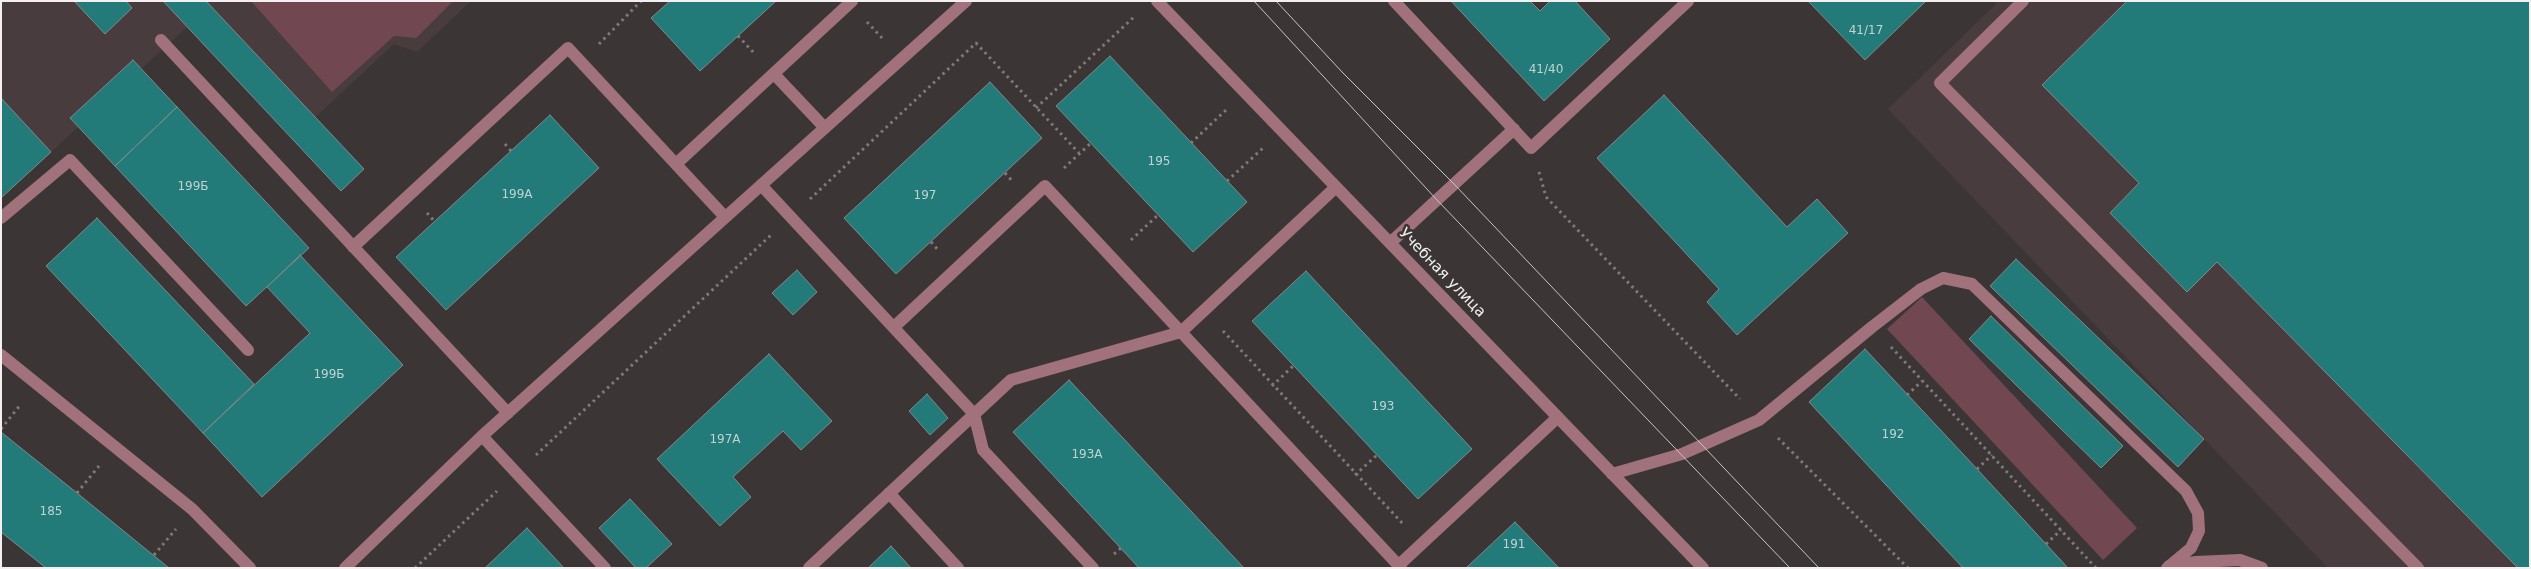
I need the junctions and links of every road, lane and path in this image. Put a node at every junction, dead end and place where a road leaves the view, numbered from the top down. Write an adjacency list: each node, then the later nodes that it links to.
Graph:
1 (641, 1): 11 (path)
2 (966, 1): 10 (street)
3 (1158, 1): 26 (street, Учебная улица)
4 (1394, 1): 16 (street)
5 (2022, 1): 79 (street)
6 (851, 2): 10 (path); 12 (street)
7 (1685, 2): 19 (street)
8 (1136, 14): 13 (path)
9 (161, 40): 32 (street)
10 (901, 59): 15 (street)
11 (582, 62): 21 (street); 32 (street)
12 (774, 74): 15 (street); 21 (street)
13 (1036, 108): 20 (path); 29 (path)
14 (1208, 127): 18 (path)
15 (825, 128): 24 (street)
16 (1514, 129): 19 (street); 31 (street)
17 (1091, 143): 20 (path)
18 (1191, 143)
19 (1531, 148): 48 (path)
20 (1079, 154): 25 (path)
21 (676, 164): 28 (street)
22 (1244, 165): 23 (path)
23 (1227, 181)
24 (761, 185): 28 (street); 29 (street)
25 (1045, 186): 33 (street); 35 (street)
26 (1336, 187): 31 (street, Учебная улица); 34 (street)
27 (1158, 215): 33 (path)
28 (725, 217): 45 (street)
29 (791, 217): 35 (street); 54 (path)
30 (1, 218): 38 (street)
31 (1390, 243): 47 (street, Учебная улица)
32 (353, 247): 45 (street)
33 (1112, 258): 37 (street)
34 (1204, 310): 37 (street); 42 (path)
35 (894, 327): 46 (street)
36 (1872, 327): 41 (path); 48 (street); 67 (street)
37 (1181, 332): 44 (street); 46 (street)
38 (248, 350)
39 (1, 355): 50 (street)
40 (1294, 366): 42 (path)
41 (1922, 381): 43 (path); 52 (path)
42 (1273, 385): 44 (path); 55 (path)
43 (1907, 395)
44 (1250, 406): 59 (street)
45 (508, 413): 49 (street)
46 (974, 414): 58 (street); 74 (street)
47 (1558, 417): 56 (street, Учебная улица); 62 (street)
48 (1760, 420): 56 (street); 76 (path)
49 (482, 436): 54 (street); 69 (street)
50 (115, 447): 57 (path); 60 (street)
51 (1377, 455): 55 (path)
52 (1992, 455): 53 (path); 61 (path)
53 (1977, 469)
54 (516, 473): 70 (path); 71 (street)
55 (1356, 474): 59 (path); 62 (path)
56 (1612, 474): 75 (street, Учебная улица)
57 (77, 493)
58 (889, 493): 72 (street); 73 (street)
59 (1333, 496): 66 (street)
60 (192, 509): 64 (path); 68 (street)
61 (2062, 530): 63 (path); 77 (path)
62 (1421, 544): 66 (street)
63 (2046, 544)
64 (154, 555)
65 (2244, 564): 67 (street); 78 (street)
66 (1399, 567)
67 (2169, 567)
68 (250, 568)
69 (345, 568)
70 (415, 568)
71 (605, 568)
72 (809, 568)
73 (958, 568)
74 (1093, 568)
75 (1702, 568)
76 (1908, 568)
77 (2096, 568)
78 (2262, 568)
79 (2418, 568)

